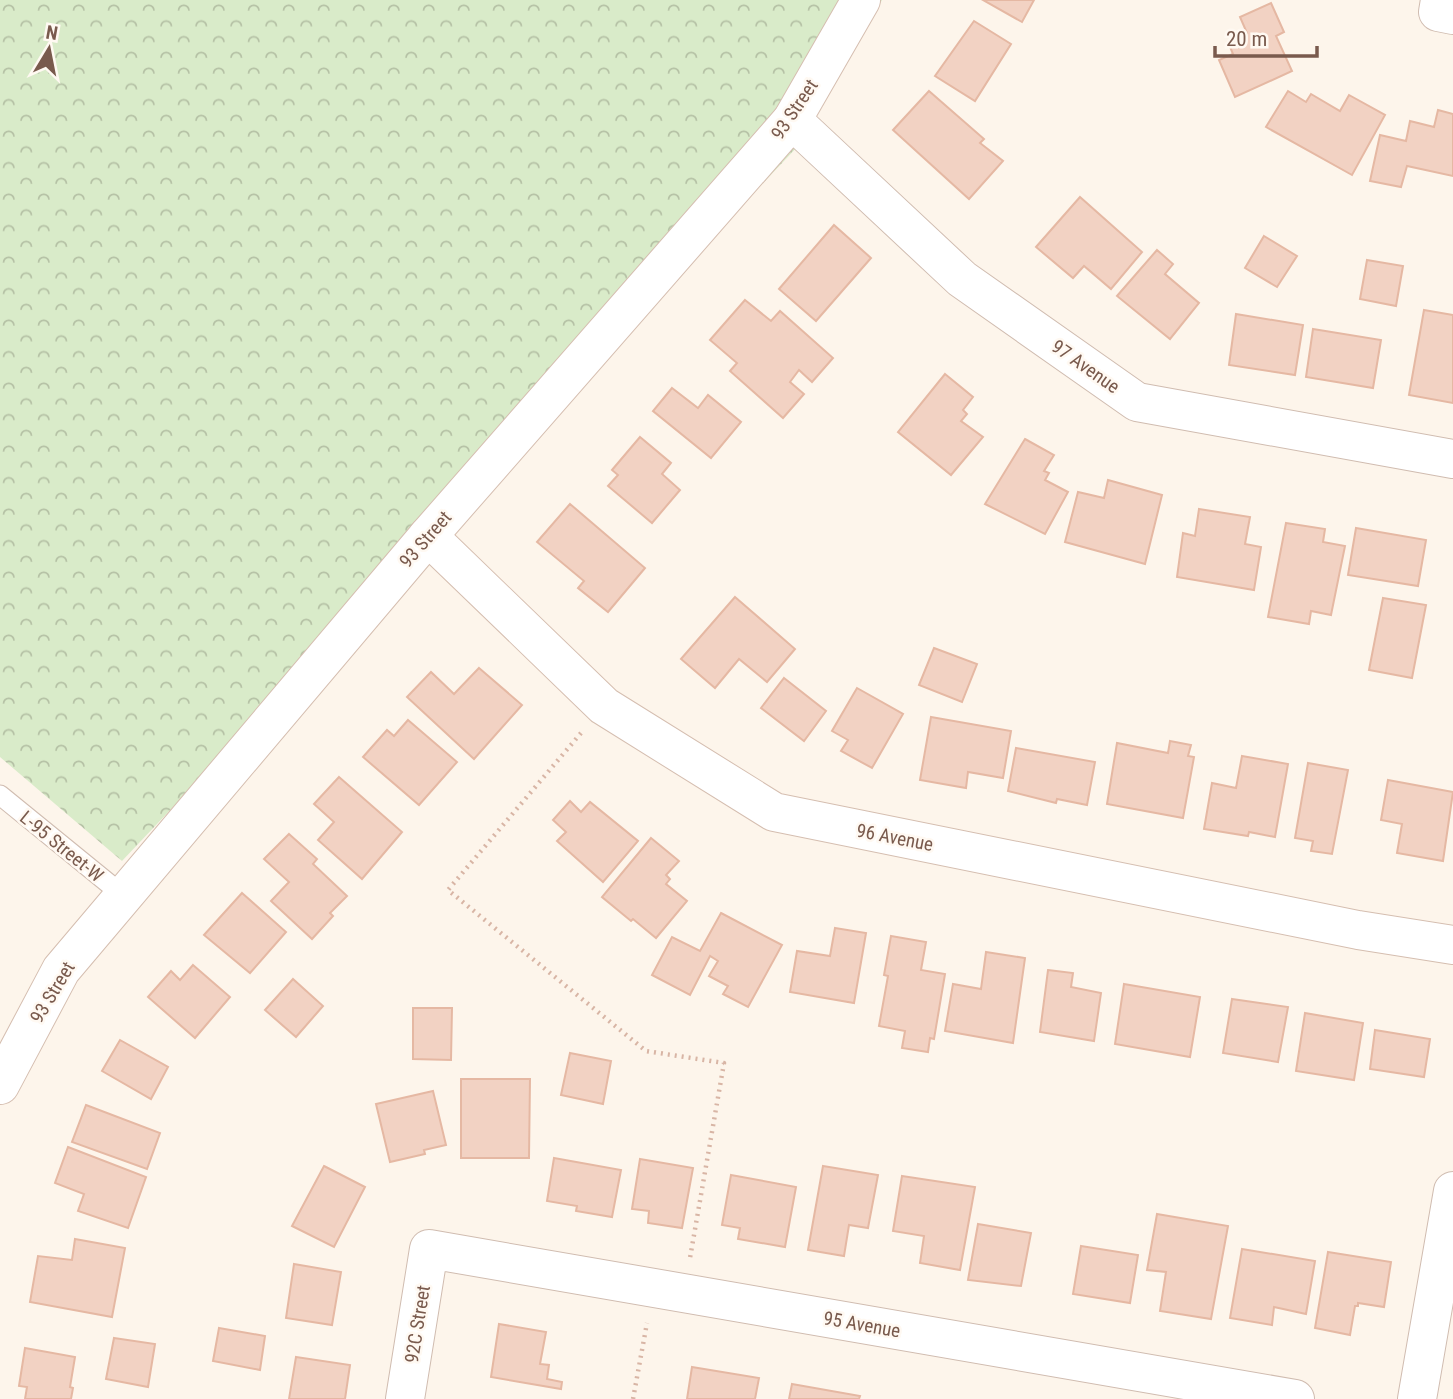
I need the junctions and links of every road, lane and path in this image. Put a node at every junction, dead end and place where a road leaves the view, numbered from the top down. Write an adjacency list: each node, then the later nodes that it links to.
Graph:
1 (861, 0): 4 (street, 93 Street)
2 (1440, 0): 3 (street)
3 (1453, 15)
4 (792, 120): 5 (street, 97 Avenue); 6 (street, 93 Street)
5 (1453, 459)
6 (428, 536): 7 (street, 96 Avenue); 9 (street, 93 Street)
7 (604, 706): 10 (street, 96 Avenue); 14 (path)
8 (0, 795): 9 (lane, L-95 Street-W)
9 (124, 896): 11 (street, 93 Street)
10 (1453, 944)
11 (0, 1085)
12 (1453, 1191): 18 (street)
13 (429, 1249): 14 (street, 95 Avenue); 15 (street, 92C Street)
14 (668, 1290): 16 (path); 17 (street, 95 Avenue)
15 (405, 1399)
16 (633, 1399)
17 (1295, 1399)
18 (1417, 1399)

